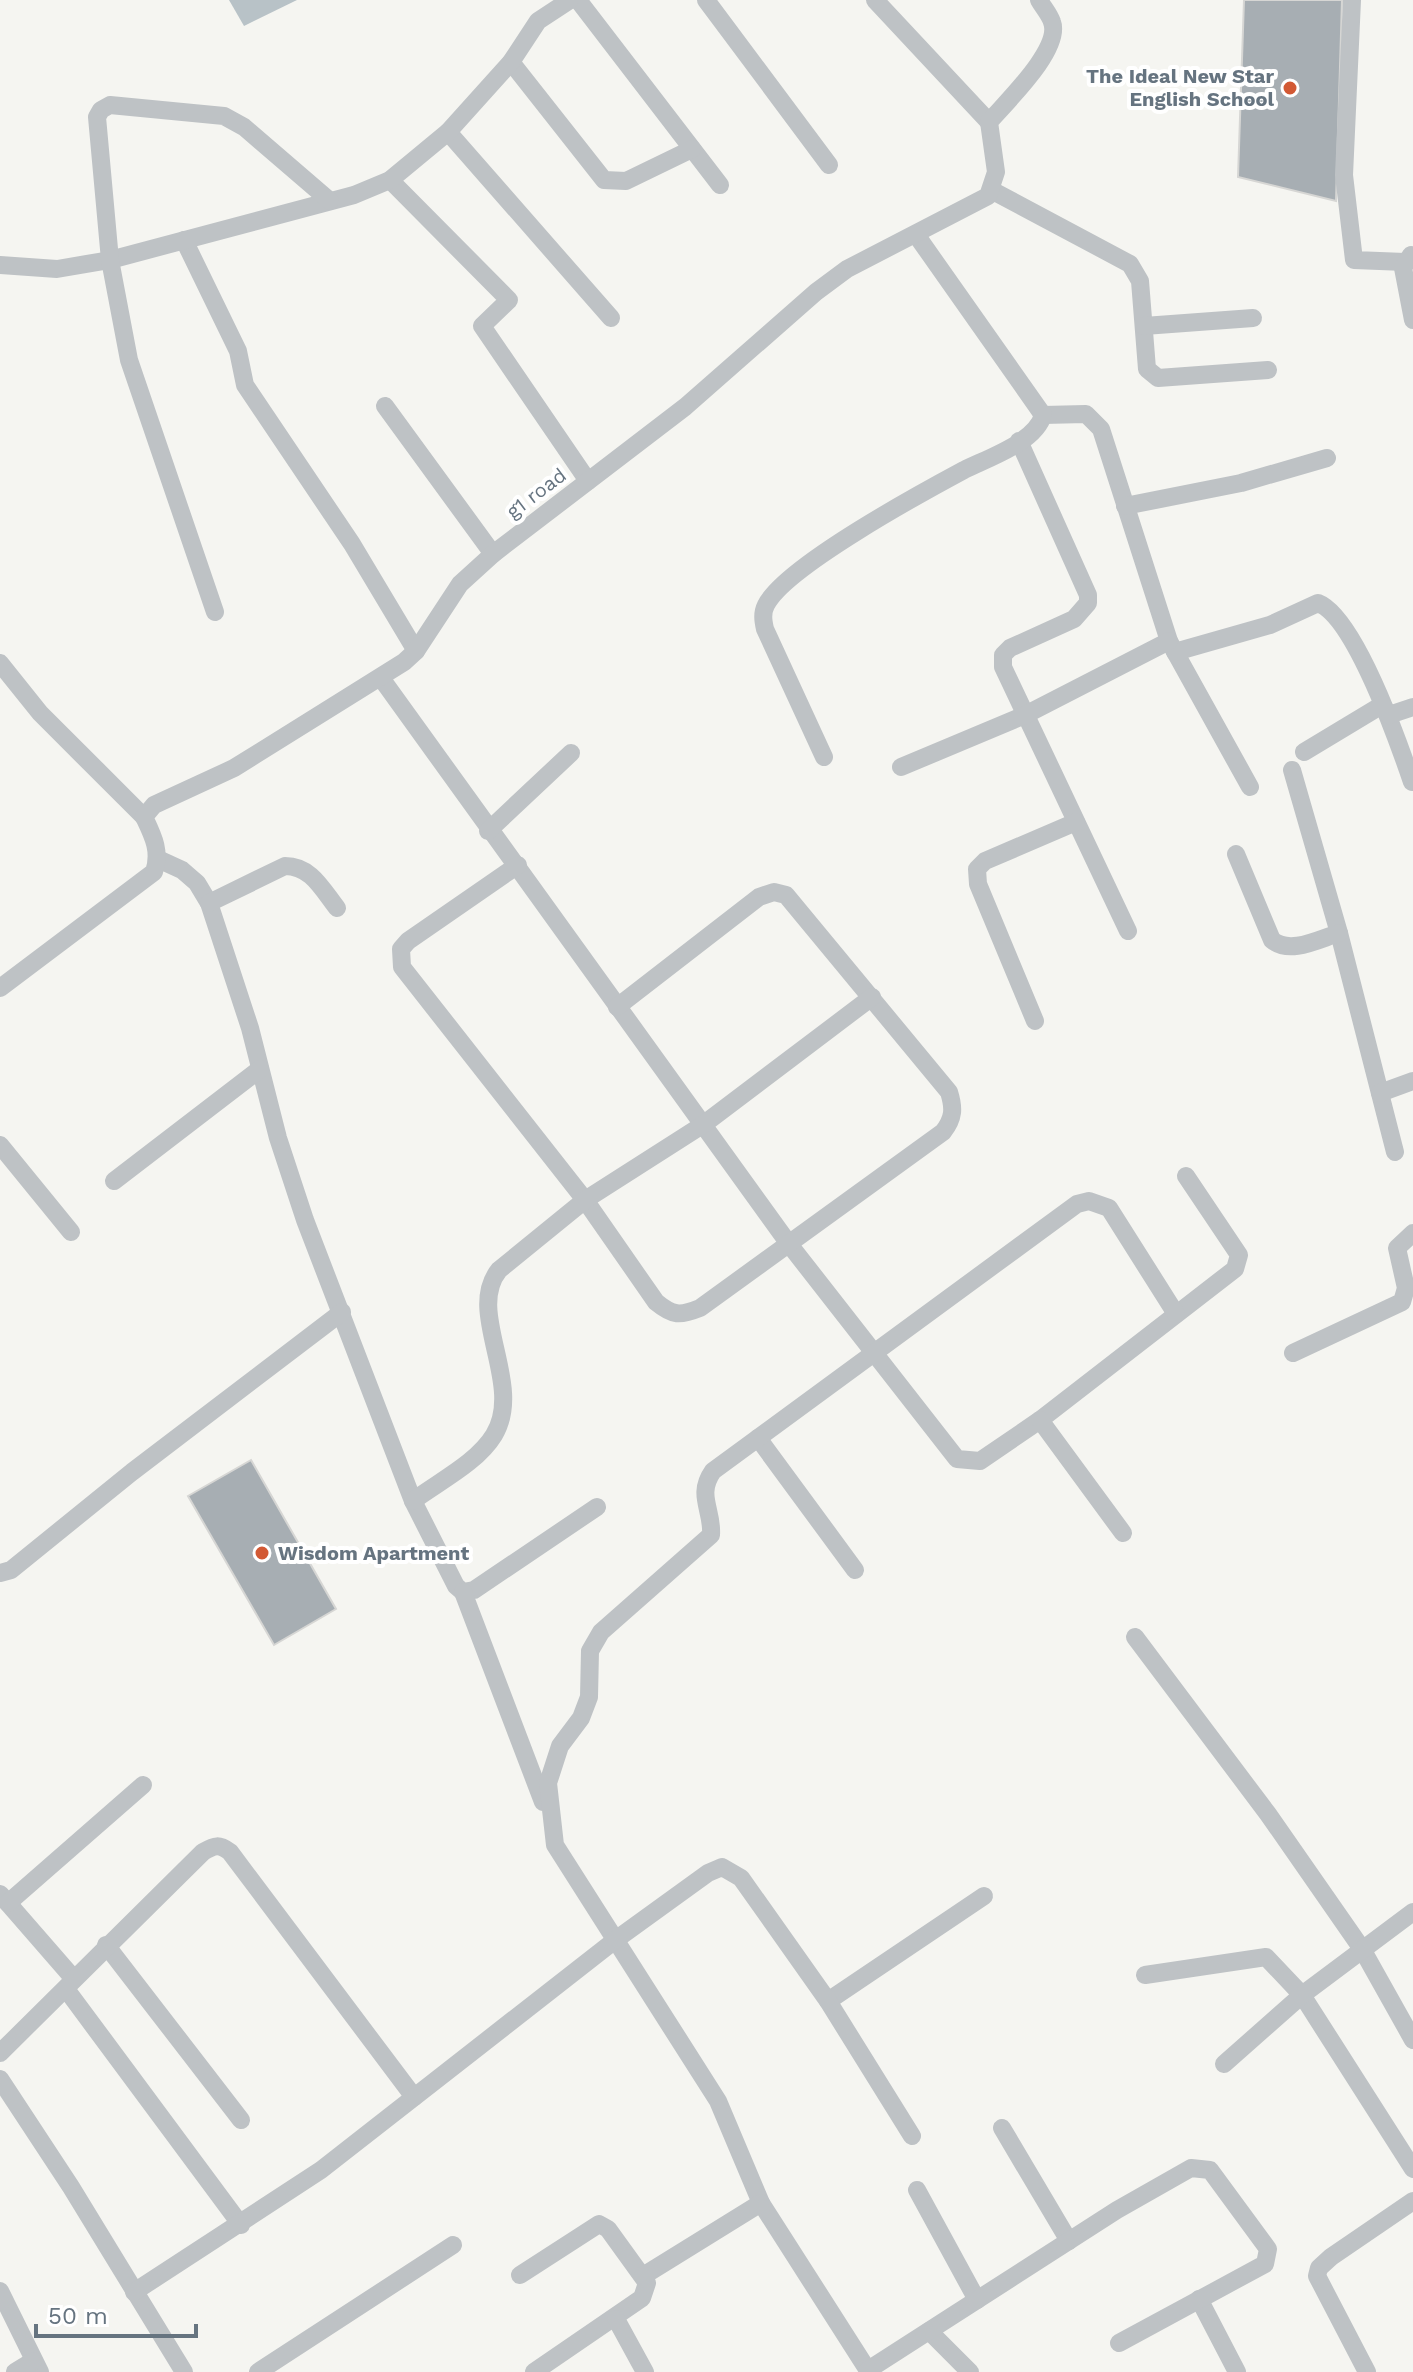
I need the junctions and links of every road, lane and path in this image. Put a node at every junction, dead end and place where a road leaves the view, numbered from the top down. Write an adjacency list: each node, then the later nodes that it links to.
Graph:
1 (570, 0): 7 (street)
2 (578, 0): 10 (street)
3 (706, 0): 11 (street)
4 (875, 0): 8 (street)
5 (1039, 0): 8 (street)
6 (1352, 0): 18 (street)
7 (511, 62): 9 (street); 10 (street)
8 (989, 122): 14 (street)
9 (448, 132): 12 (street); 21 (street)
10 (692, 149): 13 (street)
11 (829, 165)
12 (390, 180): 15 (street); 30 (street)
13 (720, 185)
14 (993, 191): 16 (street, g1 road); 24 (street)
15 (330, 201): 17 (street); 19 (street)
16 (917, 236): 27 (street); 30 (street, g1 road)
17 (184, 240): 19 (street); 35 (street)
18 (1409, 258): 23 (street)
19 (110, 260): 20 (street); 33 (street)
20 (0, 265)
21 (611, 318)
22 (1253, 318): 24 (street)
23 (1413, 320)
24 (1144, 326): 25 (street)
25 (1268, 370)
26 (385, 406): 32 (street)
27 (1043, 415): 28 (street); 31 (street)
28 (1019, 441): 39 (street); 43 (street)
29 (1327, 458): 31 (street)
30 (588, 481): 32 (street, g1 road)
31 (1125, 506): 34 (street)
32 (493, 554): 35 (street, g1 road)
33 (215, 612)
34 (1172, 647): 39 (street); 40 (street); 47 (street)
35 (416, 651): 37 (street, g1 road)
36 (0, 663): 48 (street)
37 (381, 678): 48 (street, g1 road); 50 (street)
38 (1413, 707): 40 (street)
39 (1025, 715): 44 (street); 49 (street)
40 (1389, 715): 41 (street); 46 (street)
41 (1304, 752)
42 (571, 753): 50 (street)
43 (824, 757)
44 (901, 767)
45 (1292, 770): 57 (street)
46 (1412, 782)
47 (1250, 787)
48 (144, 817): 52 (street)
49 (1076, 822): 56 (street); 61 (street)
50 (488, 831): 53 (street)
51 (1236, 854): 57 (street)
52 (158, 859): 54 (street); 58 (street)
53 (518, 865): 60 (street); 70 (street)
54 (209, 903): 55 (street); 62 (street)
55 (337, 908)
56 (1128, 931)
57 (1339, 933): 64 (street)
58 (0, 988)
59 (872, 997): 60 (street); 65 (street); 73 (street)
60 (617, 1007): 65 (street)
61 (1035, 1021)
62 (260, 1069): 69 (street); 74 (street)
63 (1413, 1081): 64 (street)
64 (1380, 1093): 67 (street)
65 (704, 1124): 70 (street); 73 (street)
66 (0, 1145): 71 (street)
67 (1395, 1152)
68 (1186, 1176): 75 (street)
69 (114, 1181)
70 (585, 1200): 73 (street); 80 (street)
71 (71, 1232)
72 (1413, 1233): 76 (street)
73 (789, 1244): 77 (street)
74 (342, 1312): 80 (street); 84 (street)
75 (1176, 1314): 77 (street); 78 (street)
76 (1293, 1353)
77 (873, 1354): 78 (street); 79 (street)
78 (1040, 1420): 82 (street)
79 (758, 1438): 83 (street); 88 (street)
80 (413, 1501): 85 (street)
81 (597, 1507): 85 (street)
82 (1123, 1533)
83 (855, 1570)
84 (0, 1573)
85 (463, 1592): 88 (street)
86 (1135, 1637): 94 (street)
87 (143, 1785): 90 (street)
88 (550, 1822): 92 (street)
89 (984, 1896): 98 (street)
90 (4, 1898): 96 (street)
91 (1413, 1912): 94 (street)
92 (614, 1941): 98 (street); 103 (street); 110 (street)
93 (106, 1945): 96 (street); 103 (street); 104 (street)
94 (1362, 1949): 97 (street); 99 (street)
95 (1145, 1975): 97 (street)
96 (70, 1984): 100 (street); 111 (street)
97 (1302, 1995): 101 (street); 107 (street)
98 (828, 2001): 106 (street)
99 (1413, 2040)
100 (0, 2053)
101 (1224, 2064)
102 (0, 2079): 117 (street)
103 (414, 2097): 111 (street)
104 (241, 2120)
105 (1002, 2128): 112 (street)
106 (912, 2136)
107 (1413, 2169)
108 (917, 2190): 119 (street)
109 (1413, 2201): 132 (street)
110 (761, 2203): 115 (street); 124 (street)
111 (241, 2225): 117 (street)
112 (1069, 2241): 118 (street); 119 (street)
113 (453, 2245): 127 (street)
114 (520, 2275): 115 (street)
115 (643, 2276): 120 (street)
116 (0, 2291): 123 (street)
117 (134, 2292): 126 (street)
118 (1199, 2299): 122 (street); 131 (street)
119 (977, 2300): 121 (street)
120 (616, 2319): 128 (street); 129 (street)
121 (929, 2331): 124 (street); 130 (street)
122 (1119, 2343)
123 (36, 2366): 125 (street)
124 (869, 2371)
125 (15, 2372)
126 (184, 2372)
127 (258, 2372)
128 (534, 2372)
129 (645, 2372)
130 (970, 2372)
131 (1237, 2372)
132 (1367, 2372)

